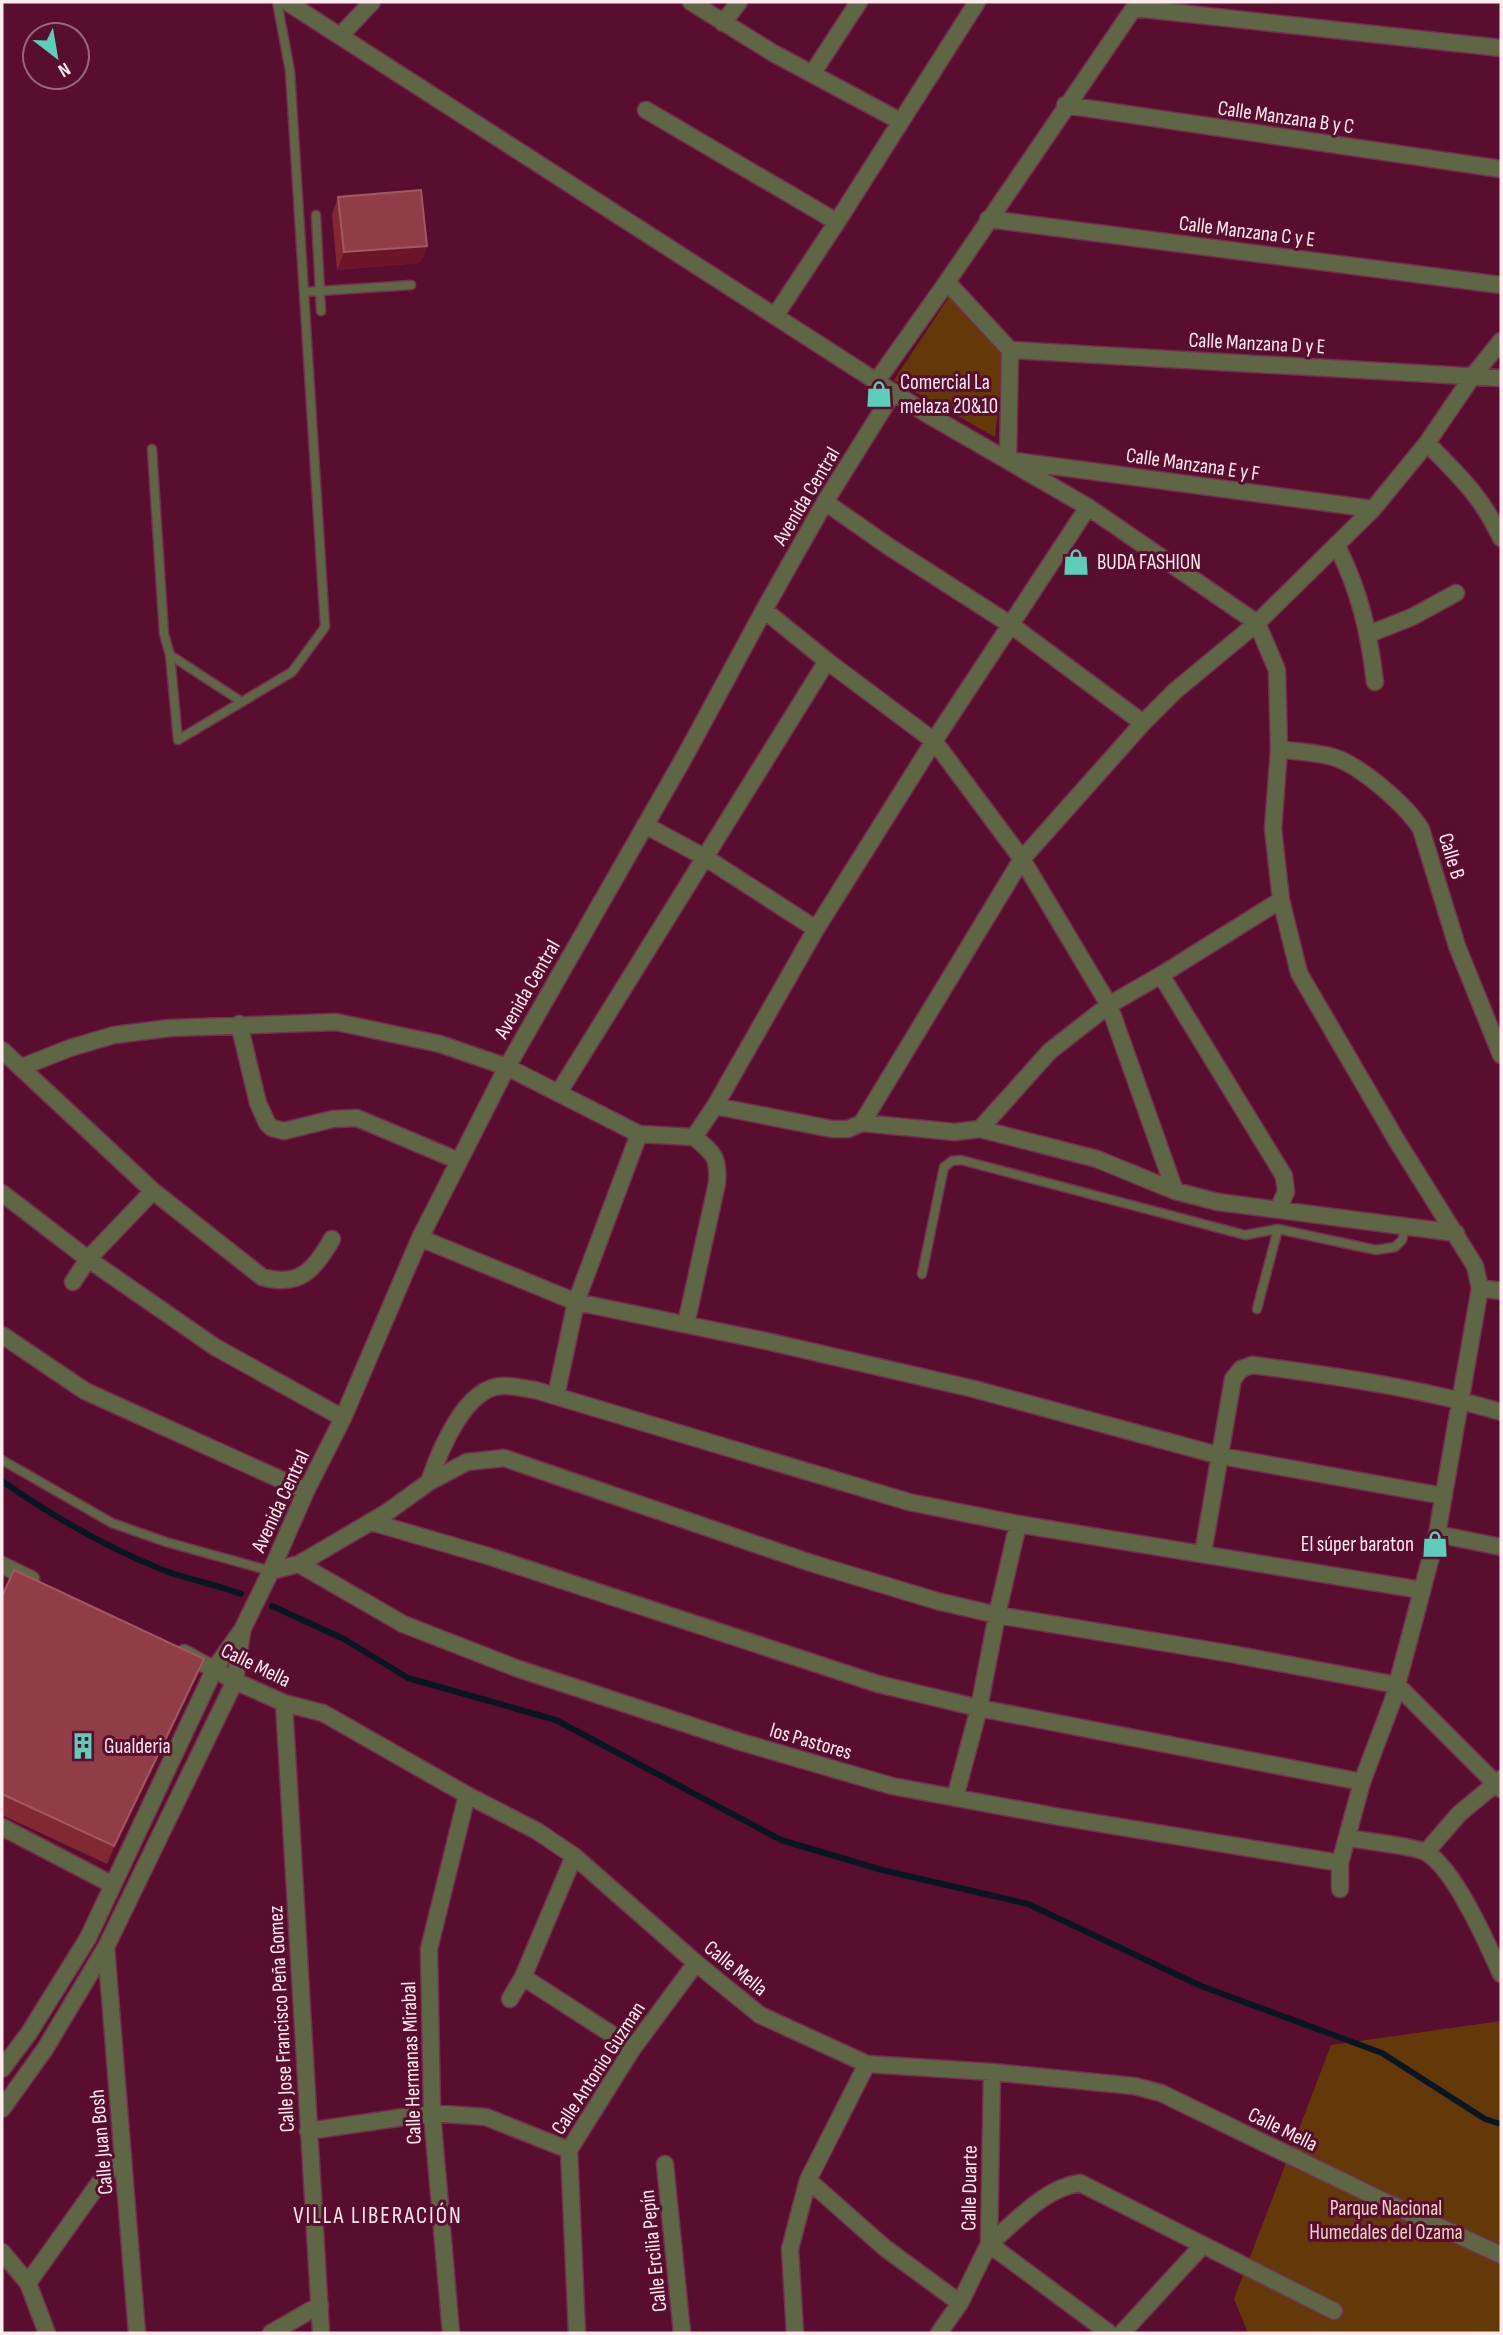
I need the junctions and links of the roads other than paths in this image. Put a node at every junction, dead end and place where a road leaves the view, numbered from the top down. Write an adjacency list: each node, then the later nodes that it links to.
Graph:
1 (277, 2): 24 (lane)
2 (287, 2): 10 (street)
3 (372, 2): 10 (street)
4 (691, 2): 9 (street)
5 (738, 2): 9 (street)
6 (859, 2): 12 (street)
7 (977, 2): 15 (street)
8 (1136, 5): 11 (street); 13 (street)
9 (723, 23): 12 (street)
10 (341, 35): 26 (street)
11 (1501, 48)
12 (812, 74): 15 (street)
13 (1065, 106): 16 (street, Calle Manzana B y C); 18 (street)
14 (646, 110): 19 (street)
15 (900, 121): 19 (street)
16 (1501, 169)
17 (316, 215): 23 (lane)
18 (988, 219): 20 (street); 22 (street, Calle Manzana C y E)
19 (837, 222): 26 (street)
20 (947, 282): 28 (street); 31 (street)
21 (411, 285): 23 (lane)
22 (1501, 285)
23 (320, 291): 24 (lane); 25 (lane)
24 (304, 292): 50 (lane)
25 (321, 311)
26 (775, 316): 31 (street)
27 (1501, 341): 29 (street)
28 (1010, 350): 29 (street, Calle Manzana D y E); 35 (street)
29 (1472, 377): 30 (street, Calle Manzana D y E); 33 (street)
30 (1501, 378)
31 (876, 382): 32 (street)
32 (893, 393): 35 (street); 36 (street, Avenida Central)
33 (1427, 443): 38 (street); 39 (street)
34 (152, 449): 47 (lane)
35 (1008, 460): 37 (street); 38 (street, Calle Manzana E y F)
36 (825, 502): 43 (street, Avenida Central); 45 (street)
37 (1088, 507): 44 (street); 45 (street)
38 (1373, 509): 41 (street)
39 (1496, 511): 40 (street)
40 (1501, 538)
41 (1337, 546): 44 (street); 46 (street)
42 (1456, 593): 46 (street)
43 (764, 610): 48 (street); 54 (street, Avenida Central)
44 (1257, 623): 51 (street); 53 (street)
45 (1011, 625): 51 (street); 52 (street)
46 (1369, 634): 49 (street)
47 (170, 655): 50 (lane); 50 (lane)
48 (827, 661): 52 (street); 55 (street)
49 (1375, 682)
50 (242, 702)
51 (1143, 723): 56 (street)
52 (934, 741): 56 (street); 58 (street)
53 (1279, 749): 57 (street); 63 (street, Calle B)
54 (645, 825): 55 (street); 64 (street, Avenida Central)
55 (706, 858): 58 (street); 66 (street)
56 (1022, 859): 60 (street); 68 (street)
57 (1281, 900): 59 (street); 79 (street)
58 (816, 929): 67 (street)
59 (1161, 975): 60 (street); 76 (street)
60 (1109, 1005): 69 (street); 74 (street)
61 (239, 1024): 64 (street); 65 (street); 72 (street)
62 (2, 1050): 65 (street)
63 (1501, 1055)
64 (507, 1067): 66 (street); 72 (street, Avenida Central)
65 (22, 1068): 73 (street)
66 (559, 1092): 70 (street)
67 (715, 1107): 68 (street); 71 (street)
68 (862, 1123): 69 (street)
69 (980, 1129): 74 (street)
70 (639, 1134): 71 (street); 87 (street)
71 (694, 1137): 89 (street)
72 (459, 1161): 80 (street, Avenida Central)
73 (153, 1191): 81 (street); 82 (street)
74 (1175, 1191): 76 (street)
75 (2, 1193): 82 (street)
76 (1278, 1209): 77 (street)
77 (1406, 1225): 78 (lane); 79 (street)
78 (1278, 1229): 83 (lane); 88 (lane)
79 (1456, 1233): 85 (street)
80 (420, 1238): 87 (street); 94 (street, Avenida Central)
81 (332, 1240)
82 (88, 1259): 84 (street); 94 (street)
83 (922, 1273)
84 (73, 1282)
85 (1480, 1288): 86 (street); 92 (street)
86 (1501, 1291)
87 (576, 1302): 89 (street); 91 (street)
88 (1257, 1309)
89 (686, 1325): 95 (street)
90 (2, 1335): 98 (street)
91 (556, 1396): 97 (street); 101 (street)
92 (1461, 1400): 93 (street); 95 (street); 99 (street)
93 (1501, 1412)
94 (343, 1418): 98 (street, Avenida Central)
95 (1222, 1456): 99 (street); 104 (street)
96 (2, 1460): 107 (lane)
97 (429, 1482): 100 (street); 110 (street)
98 (306, 1491): 107 (street, Avenida Central)
99 (1444, 1496): 102 (street)
100 (371, 1522): 105 (street); 117 (street)
101 (1018, 1524): 104 (street); 110 (street)
102 (1437, 1534): 103 (street); 109 (street)
103 (1501, 1547)
104 (1203, 1553): 109 (street)
105 (299, 1564): 107 (street); 121 (street, los Pastores)
106 (2, 1565): 108 (street)
107 (271, 1571): 111 (street, Avenida Central)
108 (39, 1583)
109 (1421, 1590): 115 (street)
110 (997, 1615): 115 (street); 117 (street)
111 (242, 1630): 113 (street, Avenida Central); 114 (street, Avenida Central)
112 (164, 1643): 113 (street, Calle Mella)
113 (215, 1668): 114 (street, Calle Mella); 127 (street, Avenida Central)
114 (235, 1681): 116 (street, Calle Mella); 129 (street, Avenida Central)
115 (1397, 1685): 118 (street); 119 (street)
116 (284, 1703): 120 (street, Calle Mella); 140 (street, Calle Jose Francisco Peña Gomez)
117 (979, 1708): 118 (street); 121 (street)
118 (1362, 1782): 123 (street)
119 (1500, 1784): 124 (street)
120 (467, 1795): 125 (street, Calle Mella); 139 (street, Calle Hermanas Mirabal)
121 (955, 1797): 126 (street, los Pastores)
122 (4, 1834): 127 (street)
123 (1347, 1838): 124 (street); 126 (street)
124 (1426, 1852): 131 (street)
125 (574, 1856): 130 (street, Calle Mella); 132 (street)
126 (1340, 1863): 128 (street)
127 (113, 1885): 136 (street, Avenida Central)
128 (1340, 1889)
129 (106, 1947): 138 (street, Avenida Central); 142 (street, Calle Juan Bosh)
130 (696, 1963): 134 (street, Calle Antonio Guzman); 135 (street, Calle Mella)
131 (1501, 1974)
132 (523, 1977): 133 (street); 134 (street)
133 (510, 1999)
134 (633, 2048): 141 (street, Calle Antonio Guzman)
135 (867, 2064): 137 (street, Calle Mella); 144 (street)
136 (2, 2069)
137 (992, 2072): 145 (street, Calle Duarte); 148 (street, Calle Mella)
138 (2, 2109)
139 (432, 2113): 140 (street); 141 (street); 157 (street, Calle Hermanas Mirabal)
140 (308, 2131): 151 (street, Calle Jose Francisco Peña Gomez)
141 (569, 2150): 158 (street, Calle Antonio Guzman)
142 (123, 2155): 149 (street); 154 (street, Calle Juan Bosh)
143 (665, 2164): 159 (street, Calle Ercilia Pepín)
144 (808, 2180): 150 (street); 160 (street)
145 (989, 2244): 146 (street); 150 (street, Calle Duarte); 162 (street)
146 (1203, 2245): 152 (street); 163 (street)
147 (2, 2252): 149 (street)
148 (1501, 2255)
149 (28, 2283): 153 (street)
150 (960, 2303): 161 (street, Calle Duarte)
151 (320, 2305): 155 (street); 156 (street, Calle Jose Francisco Peña Gomez)
152 (1334, 2311)
153 (47, 2333)
154 (137, 2333)
155 (271, 2333)
156 (321, 2333)
157 (451, 2333)
158 (577, 2333)
159 (682, 2333)
160 (795, 2333)
161 (939, 2333)
162 (1109, 2333)
163 (1122, 2333)

